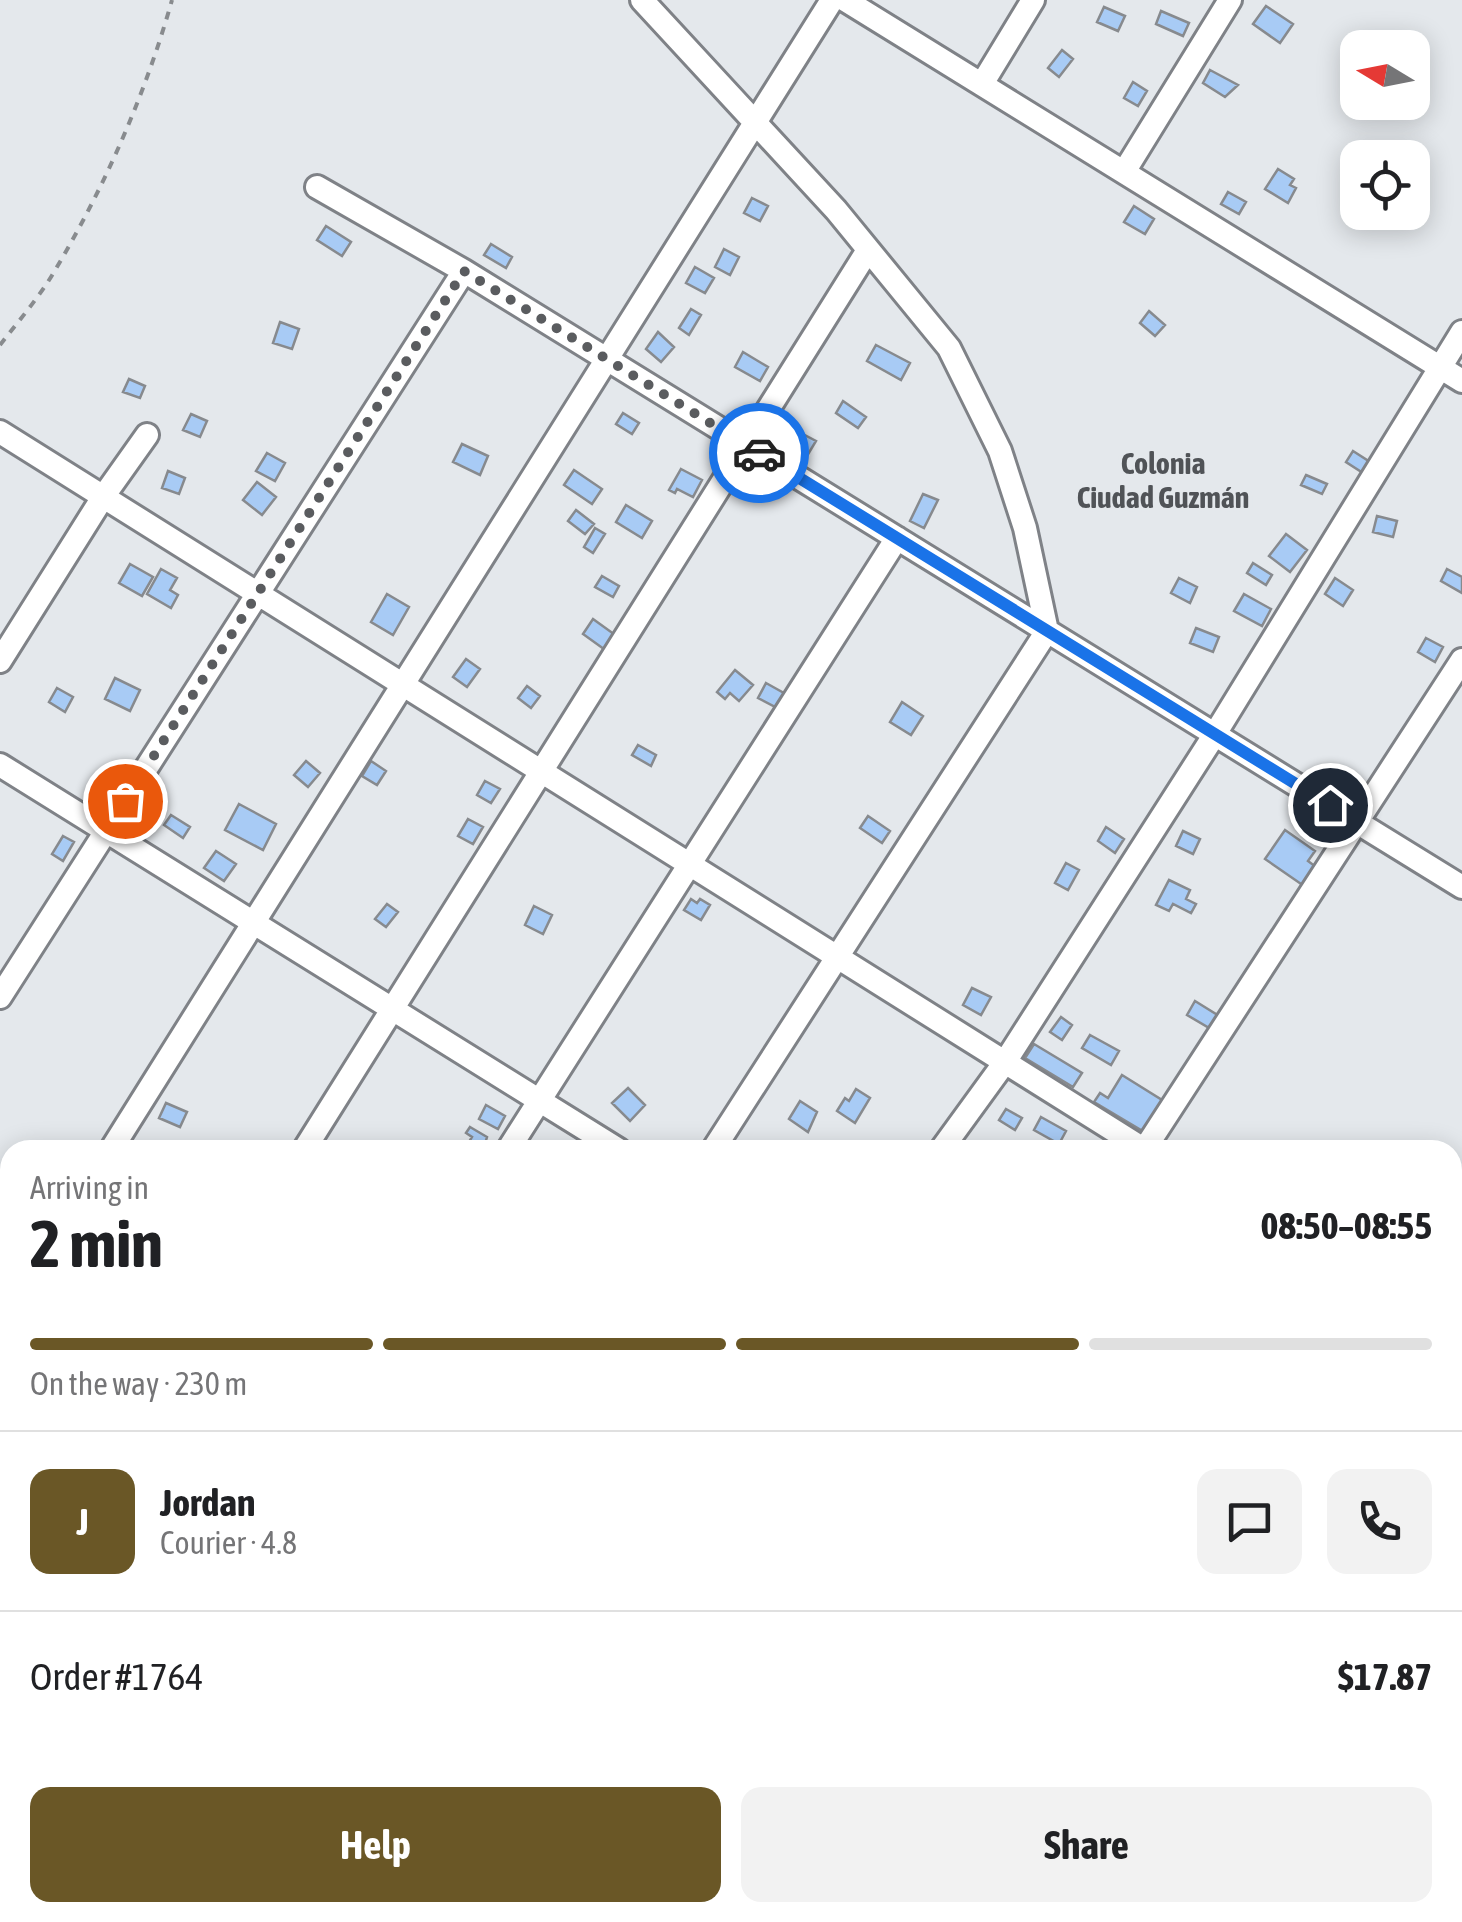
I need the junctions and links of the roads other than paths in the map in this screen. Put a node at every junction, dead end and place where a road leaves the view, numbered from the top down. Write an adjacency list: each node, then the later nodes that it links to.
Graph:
1 (642, 0): 7 (street)
2 (832, 0): 7 (street)
3 (845, 0): 6 (street)
4 (1033, 0): 6 (street)
5 (1230, 0): 8 (street)
6 (982, 84): 8 (street)
7 (754, 121): 10 (street); 13 (street)
8 (1124, 172): 14 (street)
9 (317, 187): 11 (street)
10 (868, 250): 18 (street); 22 (street)
11 (464, 271): 13 (street); 21 (street)
12 (1462, 332): 14 (street)
13 (605, 358): 18 (street); 25 (street)
14 (1441, 368): 15 (street); 26 (street)
15 (1462, 381)
16 (0, 432): 19 (street)
17 (147, 435): 19 (street)
18 (746, 445): 20 (street); 28 (street)
19 (103, 497): 21 (street); 24 (street)
20 (898, 538): 22 (street); 31 (street)
21 (258, 594): 25 (street); 30 (street)
22 (1048, 631): 26 (street); 34 (street)
23 (1462, 660): 29 (street)
24 (0, 661)
25 (402, 684): 28 (street); 33 (street)
26 (1215, 734): 29 (street); 37 (street)
27 (0, 765): 30 (street)
28 (541, 772): 31 (street); 36 (street)
29 (1359, 823): 32 (street); 46 (street)
30 (106, 831): 33 (street); 35 (street)
31 (690, 864): 34 (street); 38 (street)
32 (1462, 887)
33 (253, 922): 36 (street); 39 (street)
34 (838, 957): 37 (street); 43 (street)
35 (0, 997)
36 (392, 1008): 38 (street); 40 (street)
37 (1005, 1062): 44 (street); 45 (street)
38 (540, 1100): 41 (street); 42 (street)
39 (117, 1140)
40 (310, 1140)
41 (514, 1140)
42 (603, 1140)
43 (719, 1140)
44 (948, 1140)
45 (1128, 1140)
46 (1151, 1140)

